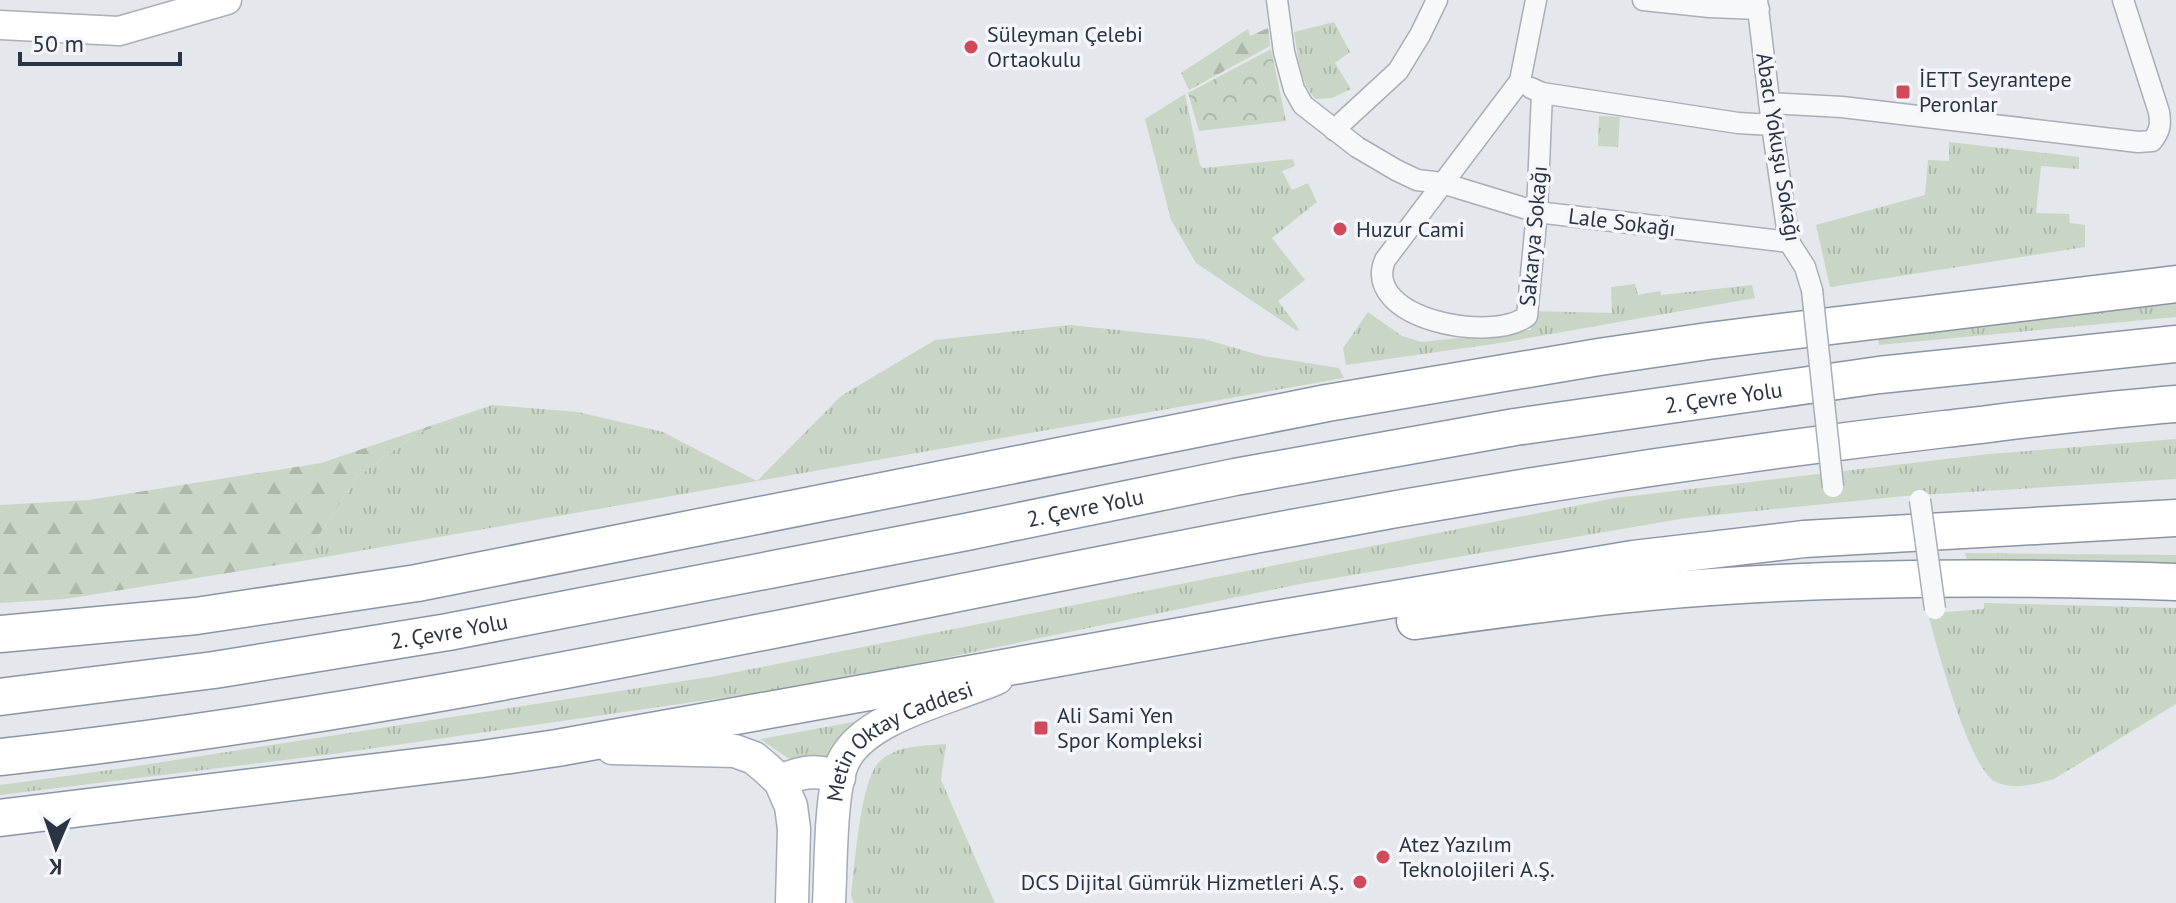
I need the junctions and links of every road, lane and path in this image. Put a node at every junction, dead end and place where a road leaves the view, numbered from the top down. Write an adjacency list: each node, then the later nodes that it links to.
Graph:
1 (1277, 0): 13 (street, Lale Sokağı)
2 (1437, 0): 13 (street)
3 (1536, 0): 9 (street, Sakarya Sokağı)
4 (1643, 0): 7 (street)
5 (2123, 0): 11 (street)
6 (223, 1): 8 (street)
7 (1758, 4): 11 (street, Abacı Yokuşu Sokağı)
8 (0, 25)
9 (1520, 81): 10 (street); 14 (street, Sakarya Sokağı)
10 (1542, 93): 12 (street); 15 (street, Sakarya Sokağı)
11 (1769, 103): 12 (street, Abacı Yokuşu Sokağı)
12 (1772, 125): 16 (street, Abacı Yokuşu Sokağı)
13 (1334, 130): 14 (street, Lale Sokağı)
14 (1442, 183): 15 (street, Lale Sokağı); 15 (street, Sakarya Sokağı)
15 (1537, 212): 16 (street, Lale Sokağı)
16 (1789, 242): 20 (street, Abacı Yokuşu Sokağı, bridge)
17 (2176, 284): 27 (highway)
18 (2176, 344): 30 (highway, 2. Çevre Yolu)
19 (2176, 404): 32 (highway)
20 (1833, 487)
21 (1920, 500): 26 (street, bridge)
22 (2176, 518): 23 (highway)
23 (2081, 525): 24 (highway); 28 (highway)
24 (2176, 528)
25 (2176, 582): 28 (highway)
26 (1935, 609)
27 (0, 634)
28 (1104, 652): 29 (highway)
29 (1022, 667): 31 (highway); 33 (main road, Metin Oktay Caddesi)
30 (0, 697)
31 (557, 748): 34 (main road); 35 (highway)
32 (0, 757)
33 (839, 778): 34 (main road); 37 (main road, Metin Oktay Caddesi)
34 (780, 781): 36 (main road)
35 (0, 818)
36 (792, 903)
37 (829, 903)

